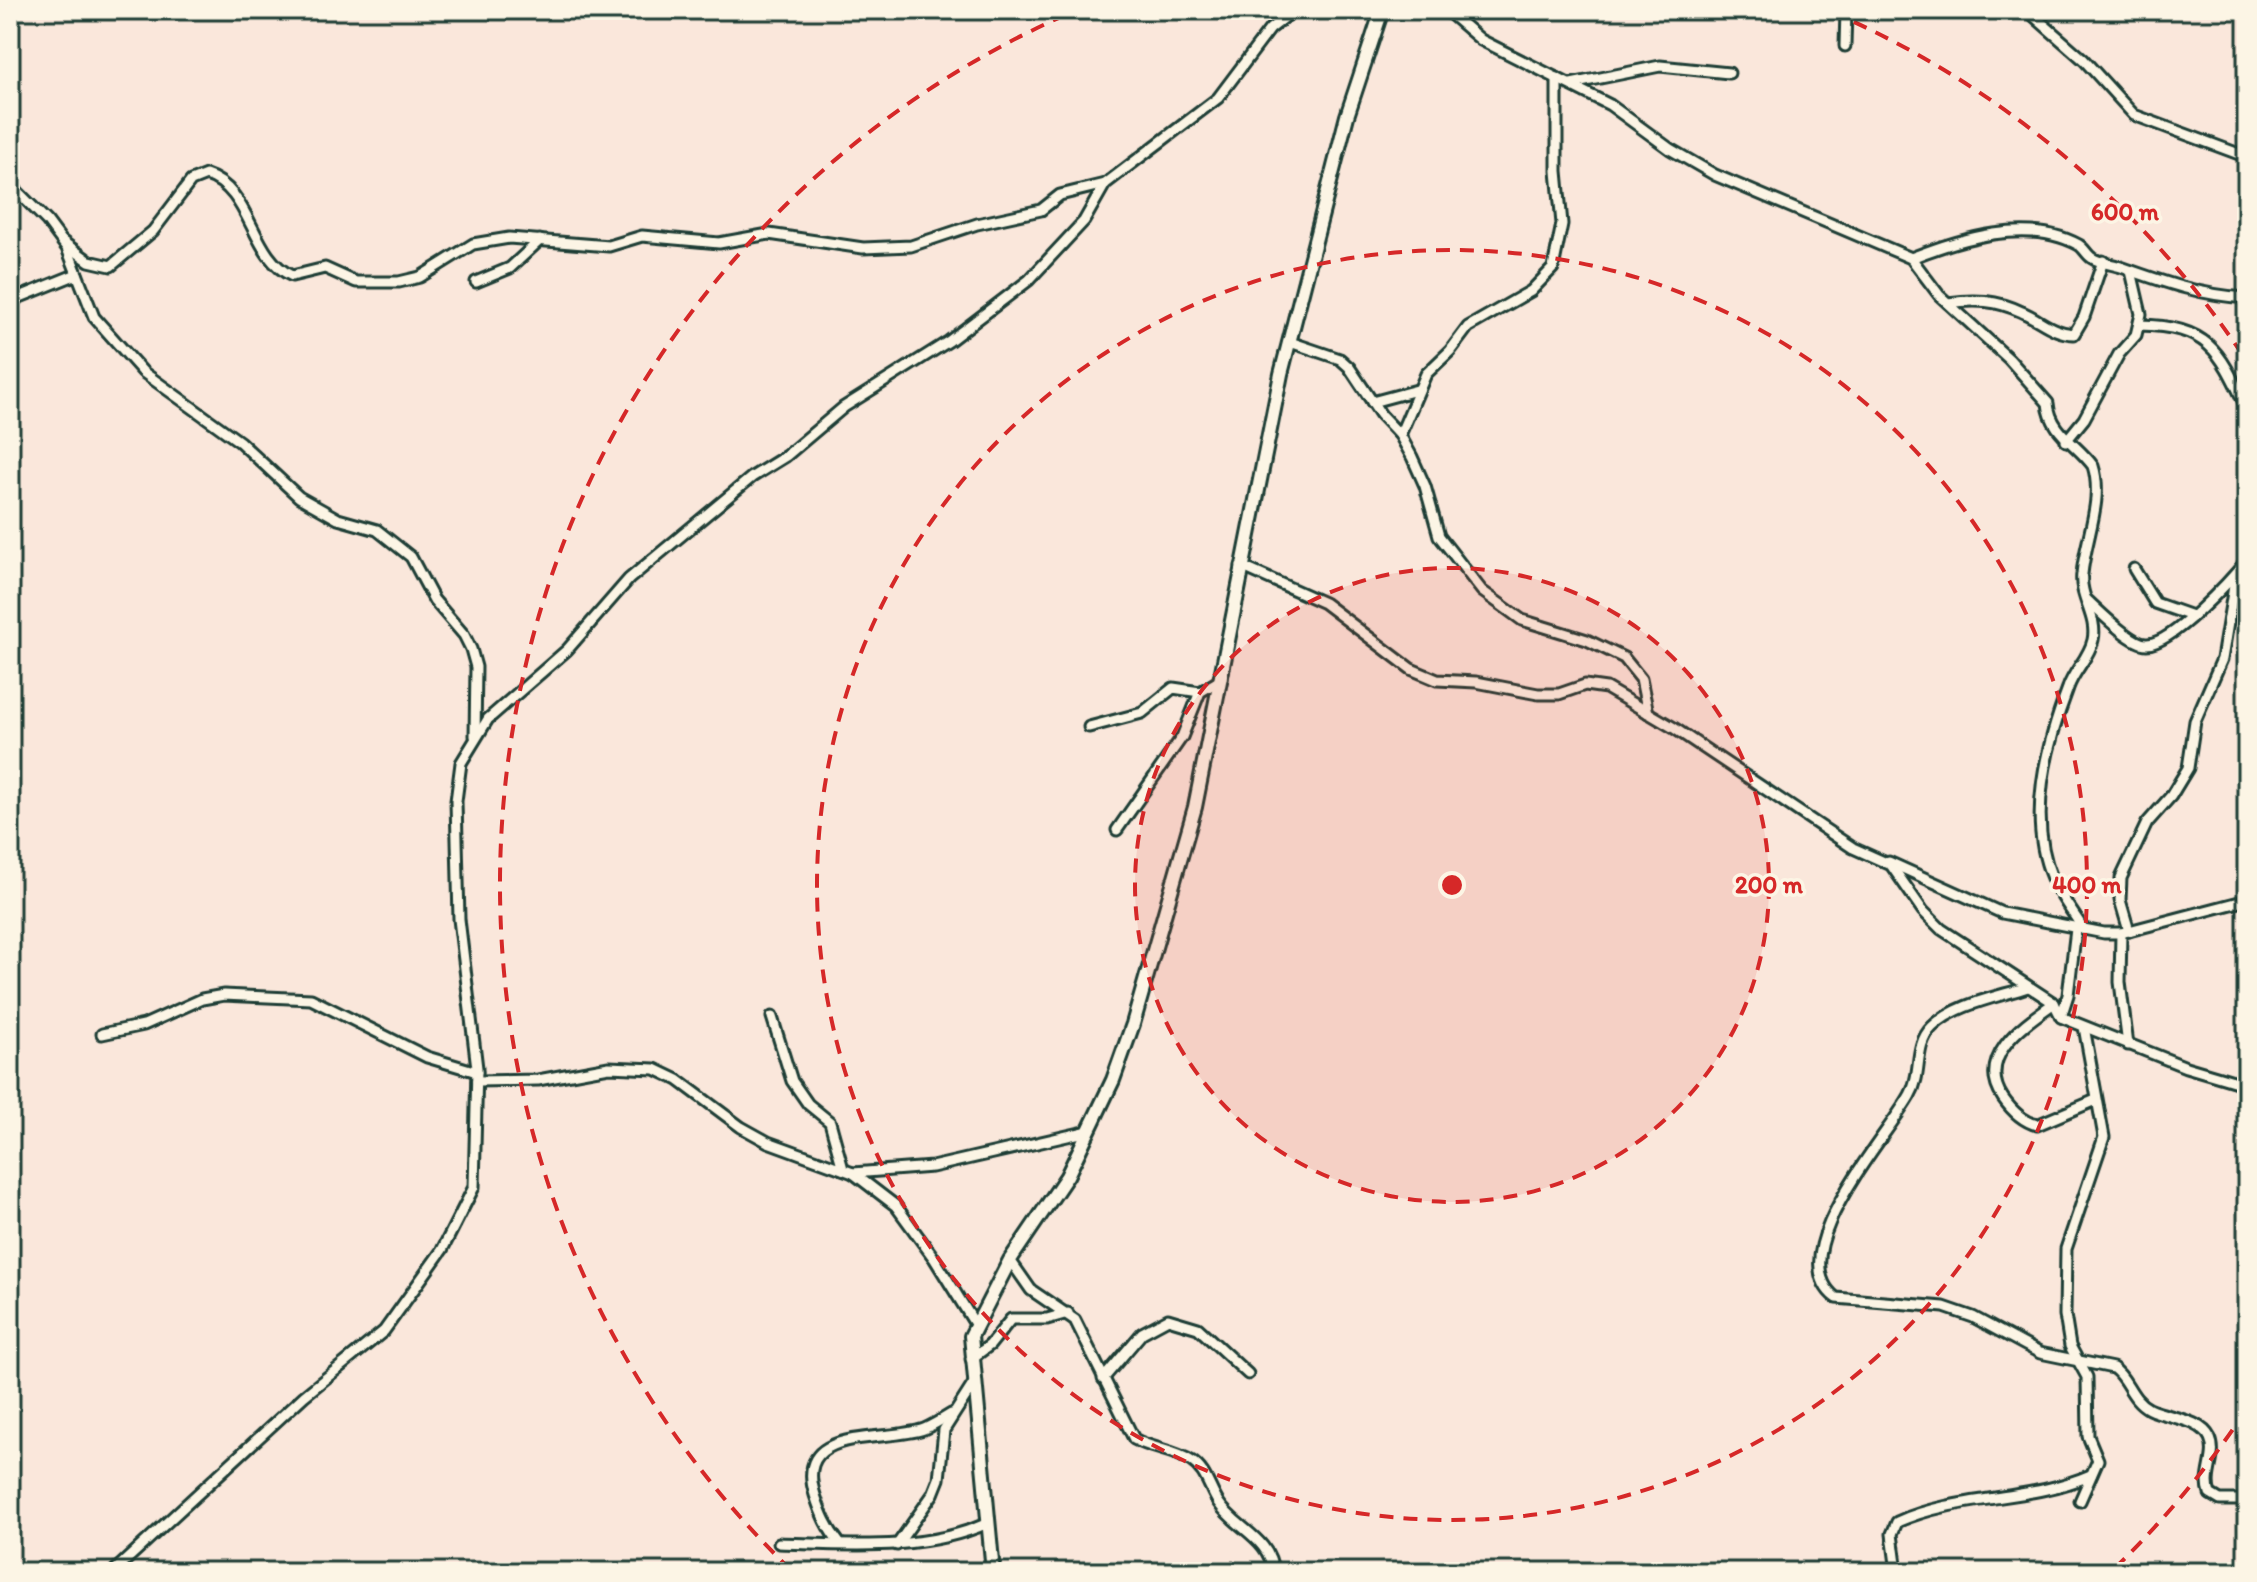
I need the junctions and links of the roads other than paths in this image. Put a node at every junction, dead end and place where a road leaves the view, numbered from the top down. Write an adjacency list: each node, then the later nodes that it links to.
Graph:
1 (1294, 10): 12 (street)
2 (1382, 10): 24 (street)
3 (1446, 10): 8 (street)
4 (1846, 10): 6 (street)
5 (2027, 10): 10 (street)
6 (1845, 46)
7 (1729, 73): 9 (street)
8 (1557, 78): 9 (street); 25 (street)
9 (1571, 84): 15 (street)
10 (2247, 157)
11 (10, 184): 14 (street)
12 (1105, 184): 13 (street); 40 (street)
13 (540, 240): 14 (street); 19 (street)
14 (62, 241): 18 (street)
15 (1911, 258): 16 (street); 22 (street)
16 (2103, 261): 17 (street); 22 (street)
17 (2131, 271): 20 (street); 23 (street)
18 (77, 274): 21 (street); 40 (street)
19 (476, 282)
20 (2247, 298)
21 (10, 301)
22 (1948, 303): 29 (street)
23 (2139, 325): 27 (street); 29 (street)
24 (1290, 342): 26 (street); 31 (street)
25 (1417, 390): 26 (street); 28 (street)
26 (1372, 402): 28 (street)
27 (2247, 409)
28 (1400, 435): 38 (street)
29 (2066, 441): 34 (street)
30 (2247, 560): 33 (street)
31 (1241, 566): 36 (street); 38 (street)
32 (2134, 569): 35 (street)
33 (2236, 574): 35 (street); 45 (street)
34 (2084, 598): 35 (street); 44 (street)
35 (2192, 616)
36 (1222, 679): 37 (street); 56 (street)
37 (1200, 692): 39 (street); 41 (street)
38 (1648, 713): 42 (street)
39 (1089, 727)
40 (475, 737): 53 (street)
41 (1117, 830)
42 (1882, 860): 44 (street); 46 (street)
43 (2247, 900): 45 (street)
44 (2080, 930): 45 (street); 49 (street)
45 (2125, 932): 52 (street)
46 (2028, 987): 47 (street); 62 (street)
47 (2054, 1003): 49 (street); 55 (street)
48 (772, 1017): 57 (street)
49 (2061, 1017): 50 (street)
50 (2084, 1027): 52 (street); 55 (street)
51 (102, 1034): 53 (street)
52 (2128, 1045): 54 (street)
53 (477, 1076): 57 (street); 74 (street)
54 (2247, 1085)
55 (2096, 1100): 62 (street)
56 (1089, 1131): 57 (street); 58 (street)
57 (848, 1171): 60 (street)
58 (1010, 1260): 59 (street); 60 (street)
59 (1068, 1313): 61 (street); 64 (street)
60 (975, 1324): 61 (street)
61 (971, 1359): 65 (street)
62 (2081, 1364): 67 (street); 68 (street)
63 (1248, 1374): 64 (street)
64 (1103, 1379): 76 (street)
65 (974, 1383): 66 (street); 70 (street)
66 (951, 1414): 72 (street); 73 (street)
67 (2091, 1475): 69 (street); 77 (street)
68 (2247, 1500)
69 (2080, 1501)
70 (988, 1523): 73 (street); 75 (street)
71 (779, 1543): 72 (street)
72 (840, 1544): 73 (street)
73 (897, 1545)
74 (113, 1572)
75 (993, 1572)
76 (1273, 1572)
77 (1897, 1572)

